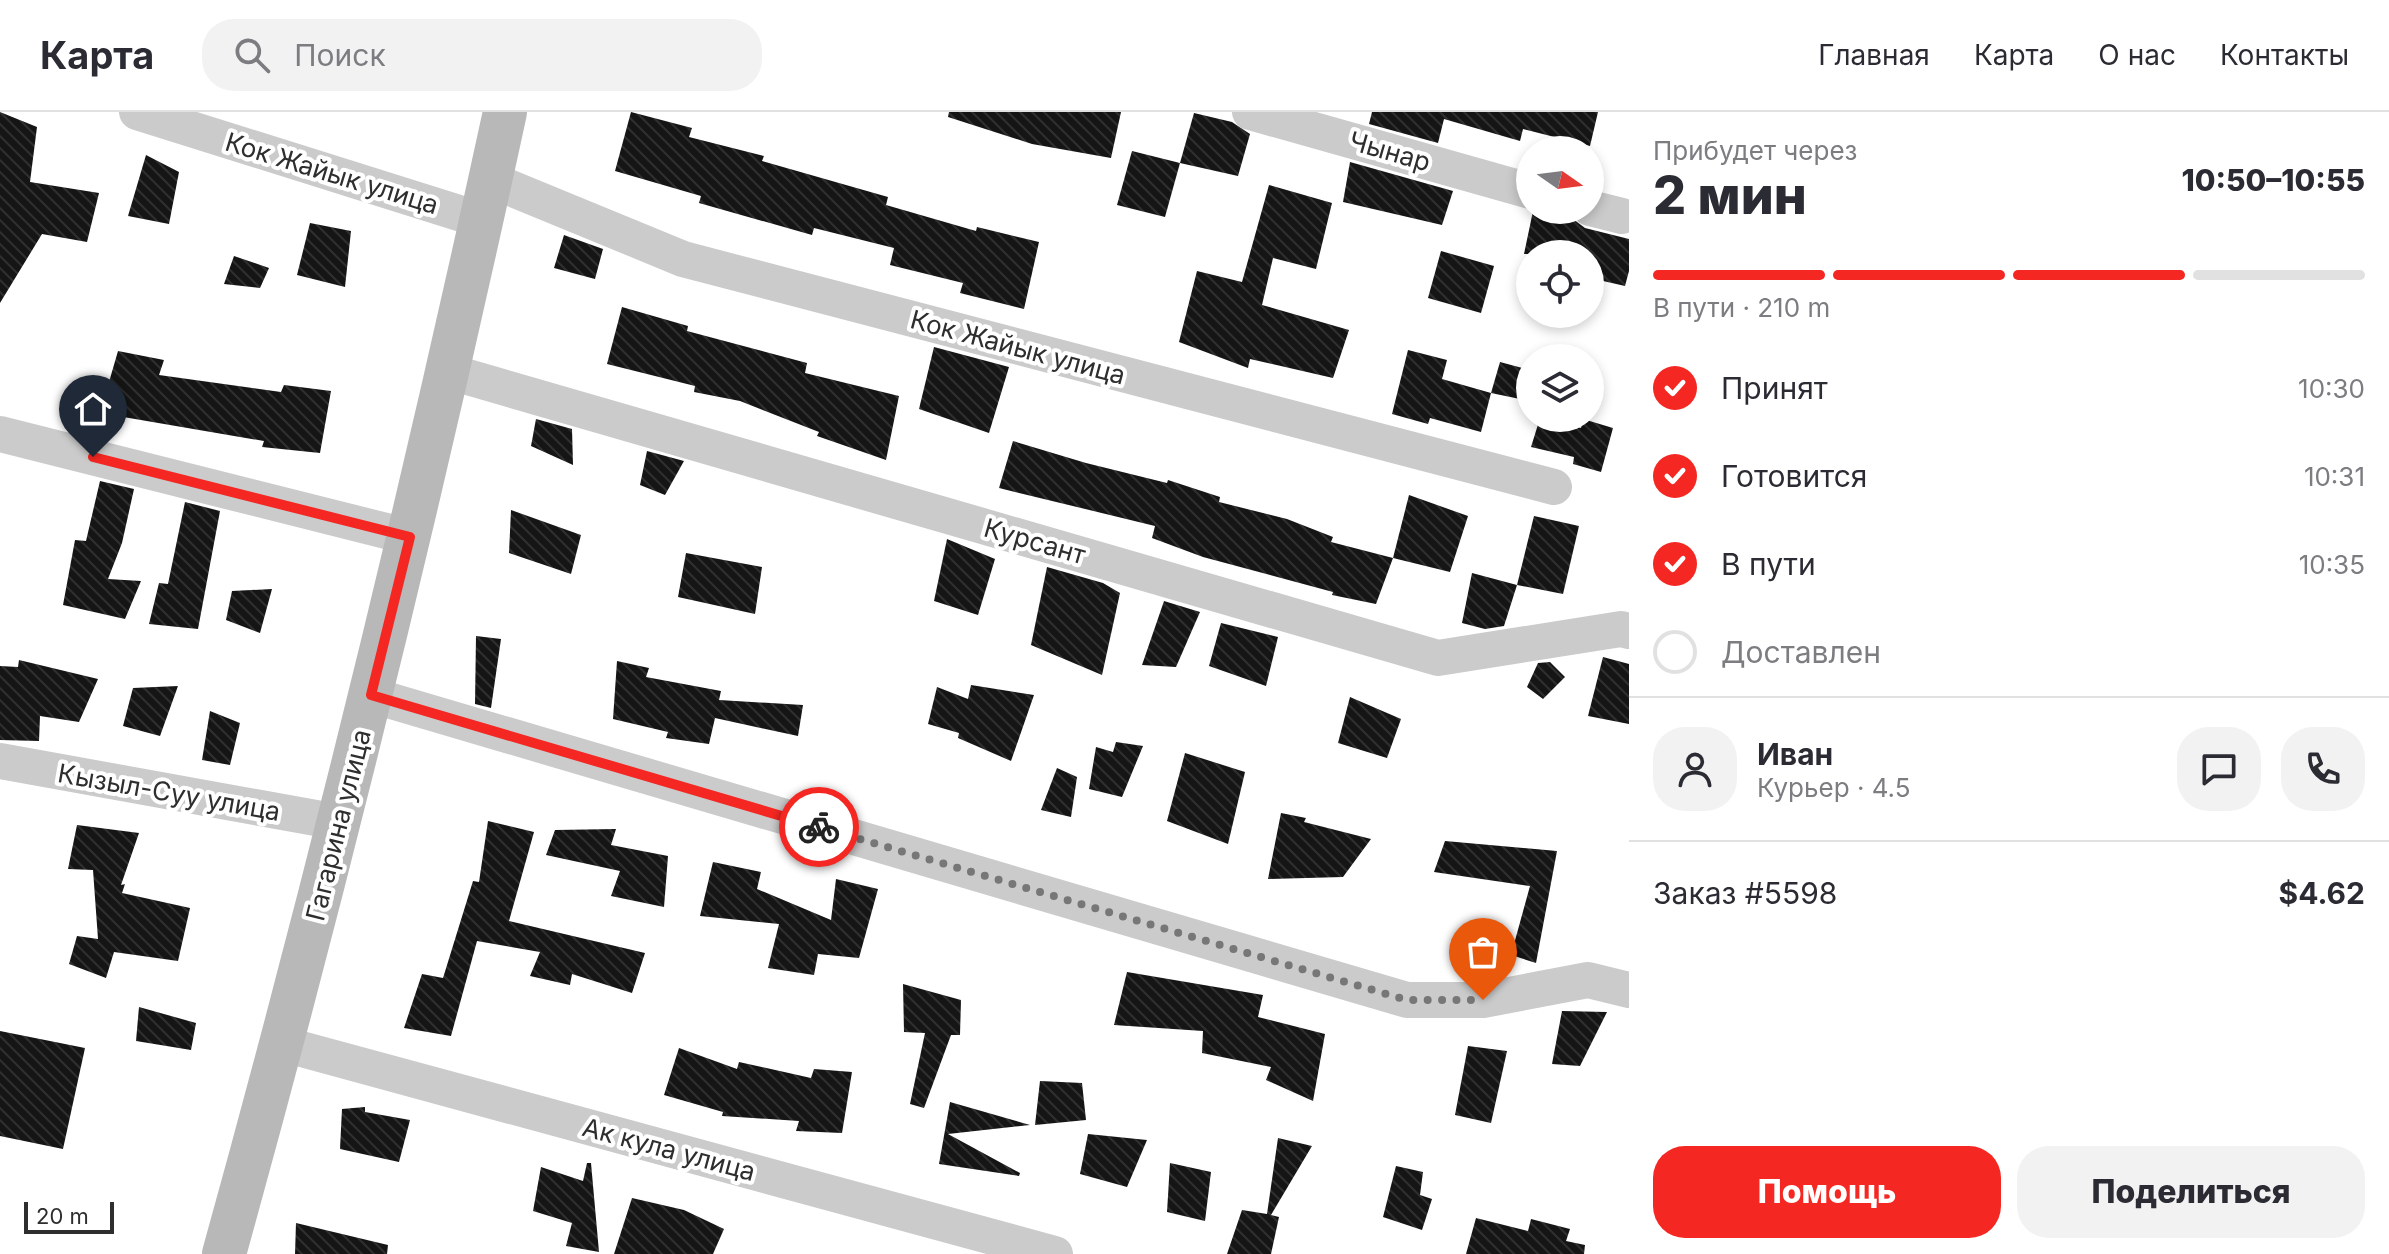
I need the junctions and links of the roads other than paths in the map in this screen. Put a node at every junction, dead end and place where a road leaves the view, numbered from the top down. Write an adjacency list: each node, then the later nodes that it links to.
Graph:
1 (137, 112): 5 (street, Кок Жайык улица)
2 (505, 112): 5 (main road, Гагарина улица)
3 (1250, 112): 4 (street, Чынар)
4 (1516, 187)
5 (486, 200): 6 (main road, Гагарина улица); 8 (street, Кок Жайык улица)
6 (447, 371): 9 (main road, Гагарина улица); 10 (street, Курсант)
7 (0, 434): 9 (street)
8 (1554, 487)
9 (410, 537): 11 (main road, Гагарина улица)
10 (1629, 631)
11 (371, 695): 13 (main road, Гагарина улица); 14 (street)
12 (0, 761): 13 (street, Кызыл-Суу улица)
13 (338, 822): 15 (main road, Гагарина улица)
14 (1629, 990)
15 (283, 1044): 16 (main road, Гагарина улица); 17 (street, Ак кула улица)
16 (224, 1254)
17 (1055, 1254)

